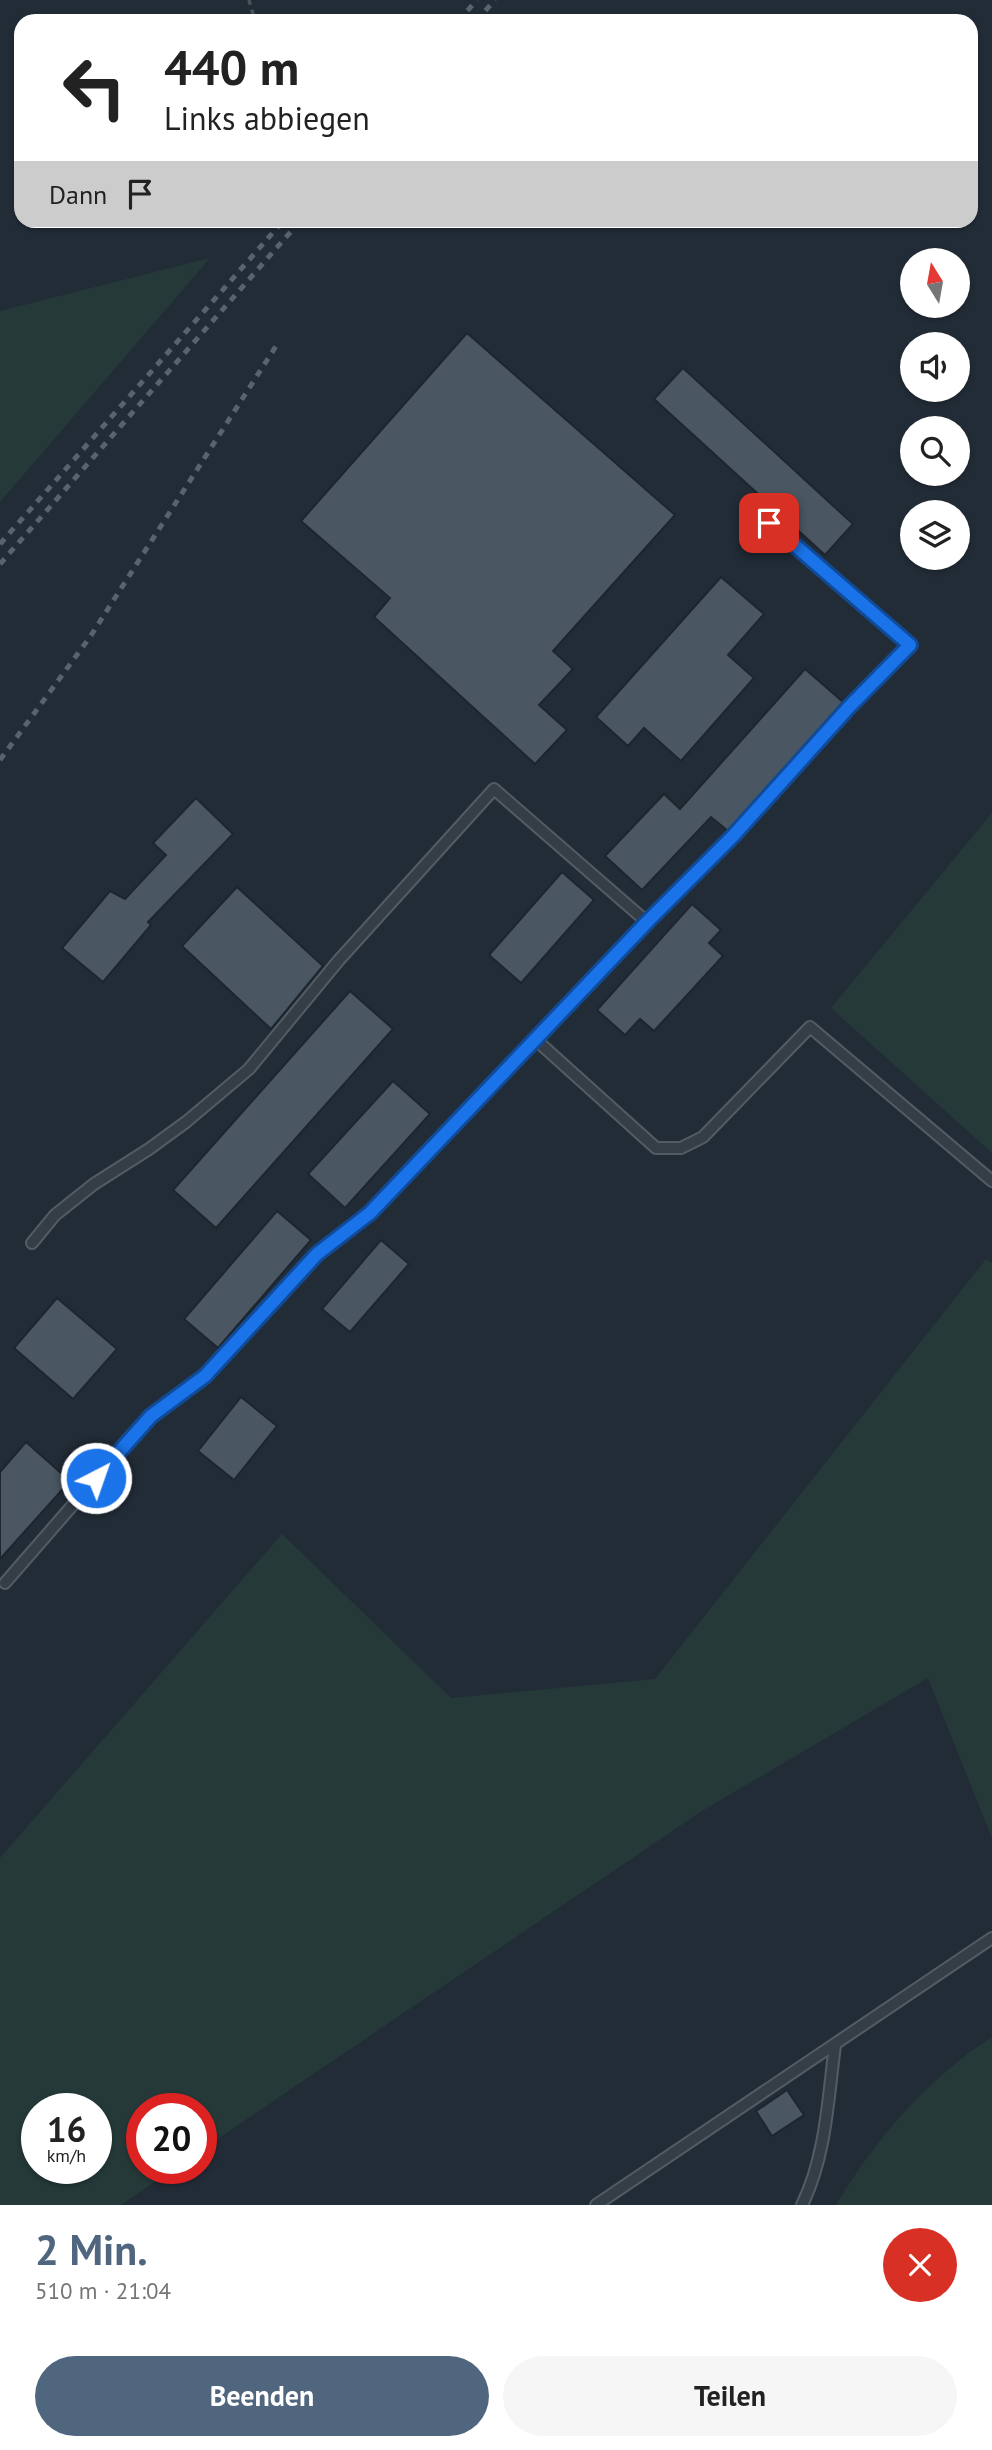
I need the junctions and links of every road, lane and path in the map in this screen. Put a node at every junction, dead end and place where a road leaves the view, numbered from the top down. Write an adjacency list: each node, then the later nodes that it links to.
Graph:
1 (769, 523): 2 (lane)
2 (647, 922): 3 (lane); 5 (lane)
3 (535, 1039): 4 (lane); 6 (lane)
4 (992, 1181)
5 (32, 1243)
6 (5, 1583)
7 (992, 1938): 8 (lane)
8 (835, 2045): 9 (lane); 10 (lane)
9 (596, 2205)
10 (802, 2205)

